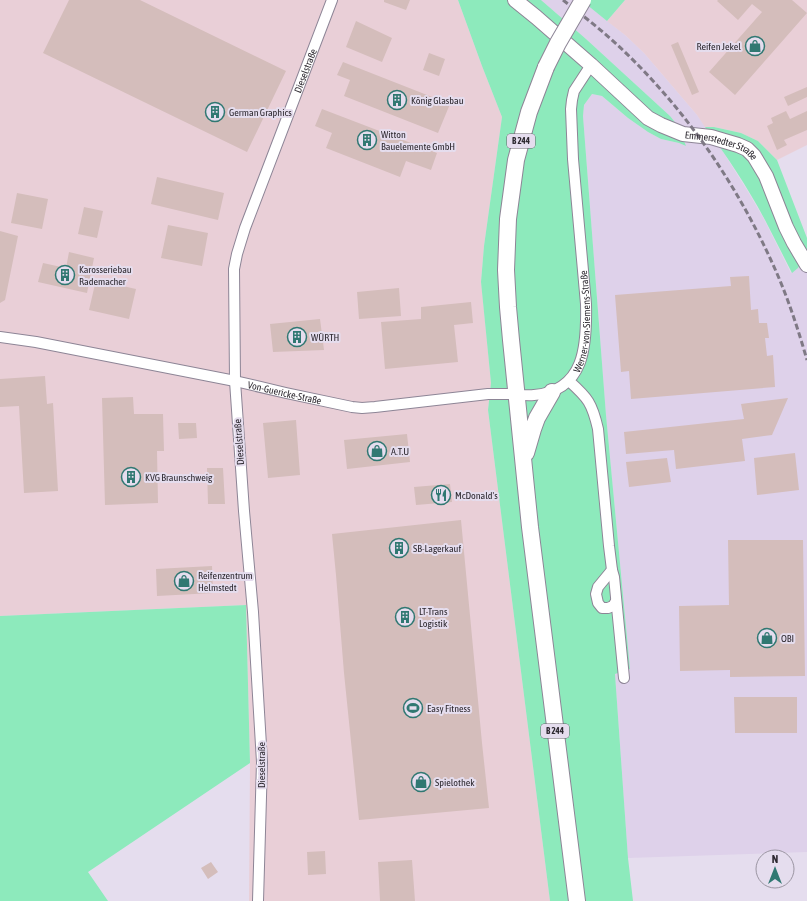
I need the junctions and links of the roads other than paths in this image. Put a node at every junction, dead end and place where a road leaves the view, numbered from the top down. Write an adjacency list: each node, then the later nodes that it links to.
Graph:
1 (332, 0): 7 (street, Dieselstraße)
2 (515, 0): 4 (main road, Emmerstedter Straße)
3 (583, 0): 10 (main road, B 244, bridge)
4 (591, 65): 5 (main road, Emmerstedter Straße); 8 (street, Werner-von-Siemens-Straße)
5 (807, 265)
6 (0, 337): 7 (street, Von-Guericke-Straße)
7 (235, 381): 10 (street, Von-Guericke-Straße); 15 (street, Dieselstraße)
8 (569, 381): 9 (street, Von-Guericke-Straße); 12 (street, Werner-von-Siemens-Straße)
9 (552, 392): 10 (street, Von-Guericke-Straße); 11 (main road, B 244)
10 (517, 394): 11 (main road, B 244)
11 (523, 464): 16 (main road, B 244)
12 (612, 570): 13 (street, Werner-von-Siemens-Straße); 13 (street)
13 (616, 601): 14 (street, Werner-von-Siemens-Straße)
14 (624, 678)
15 (258, 901)
16 (576, 901)

